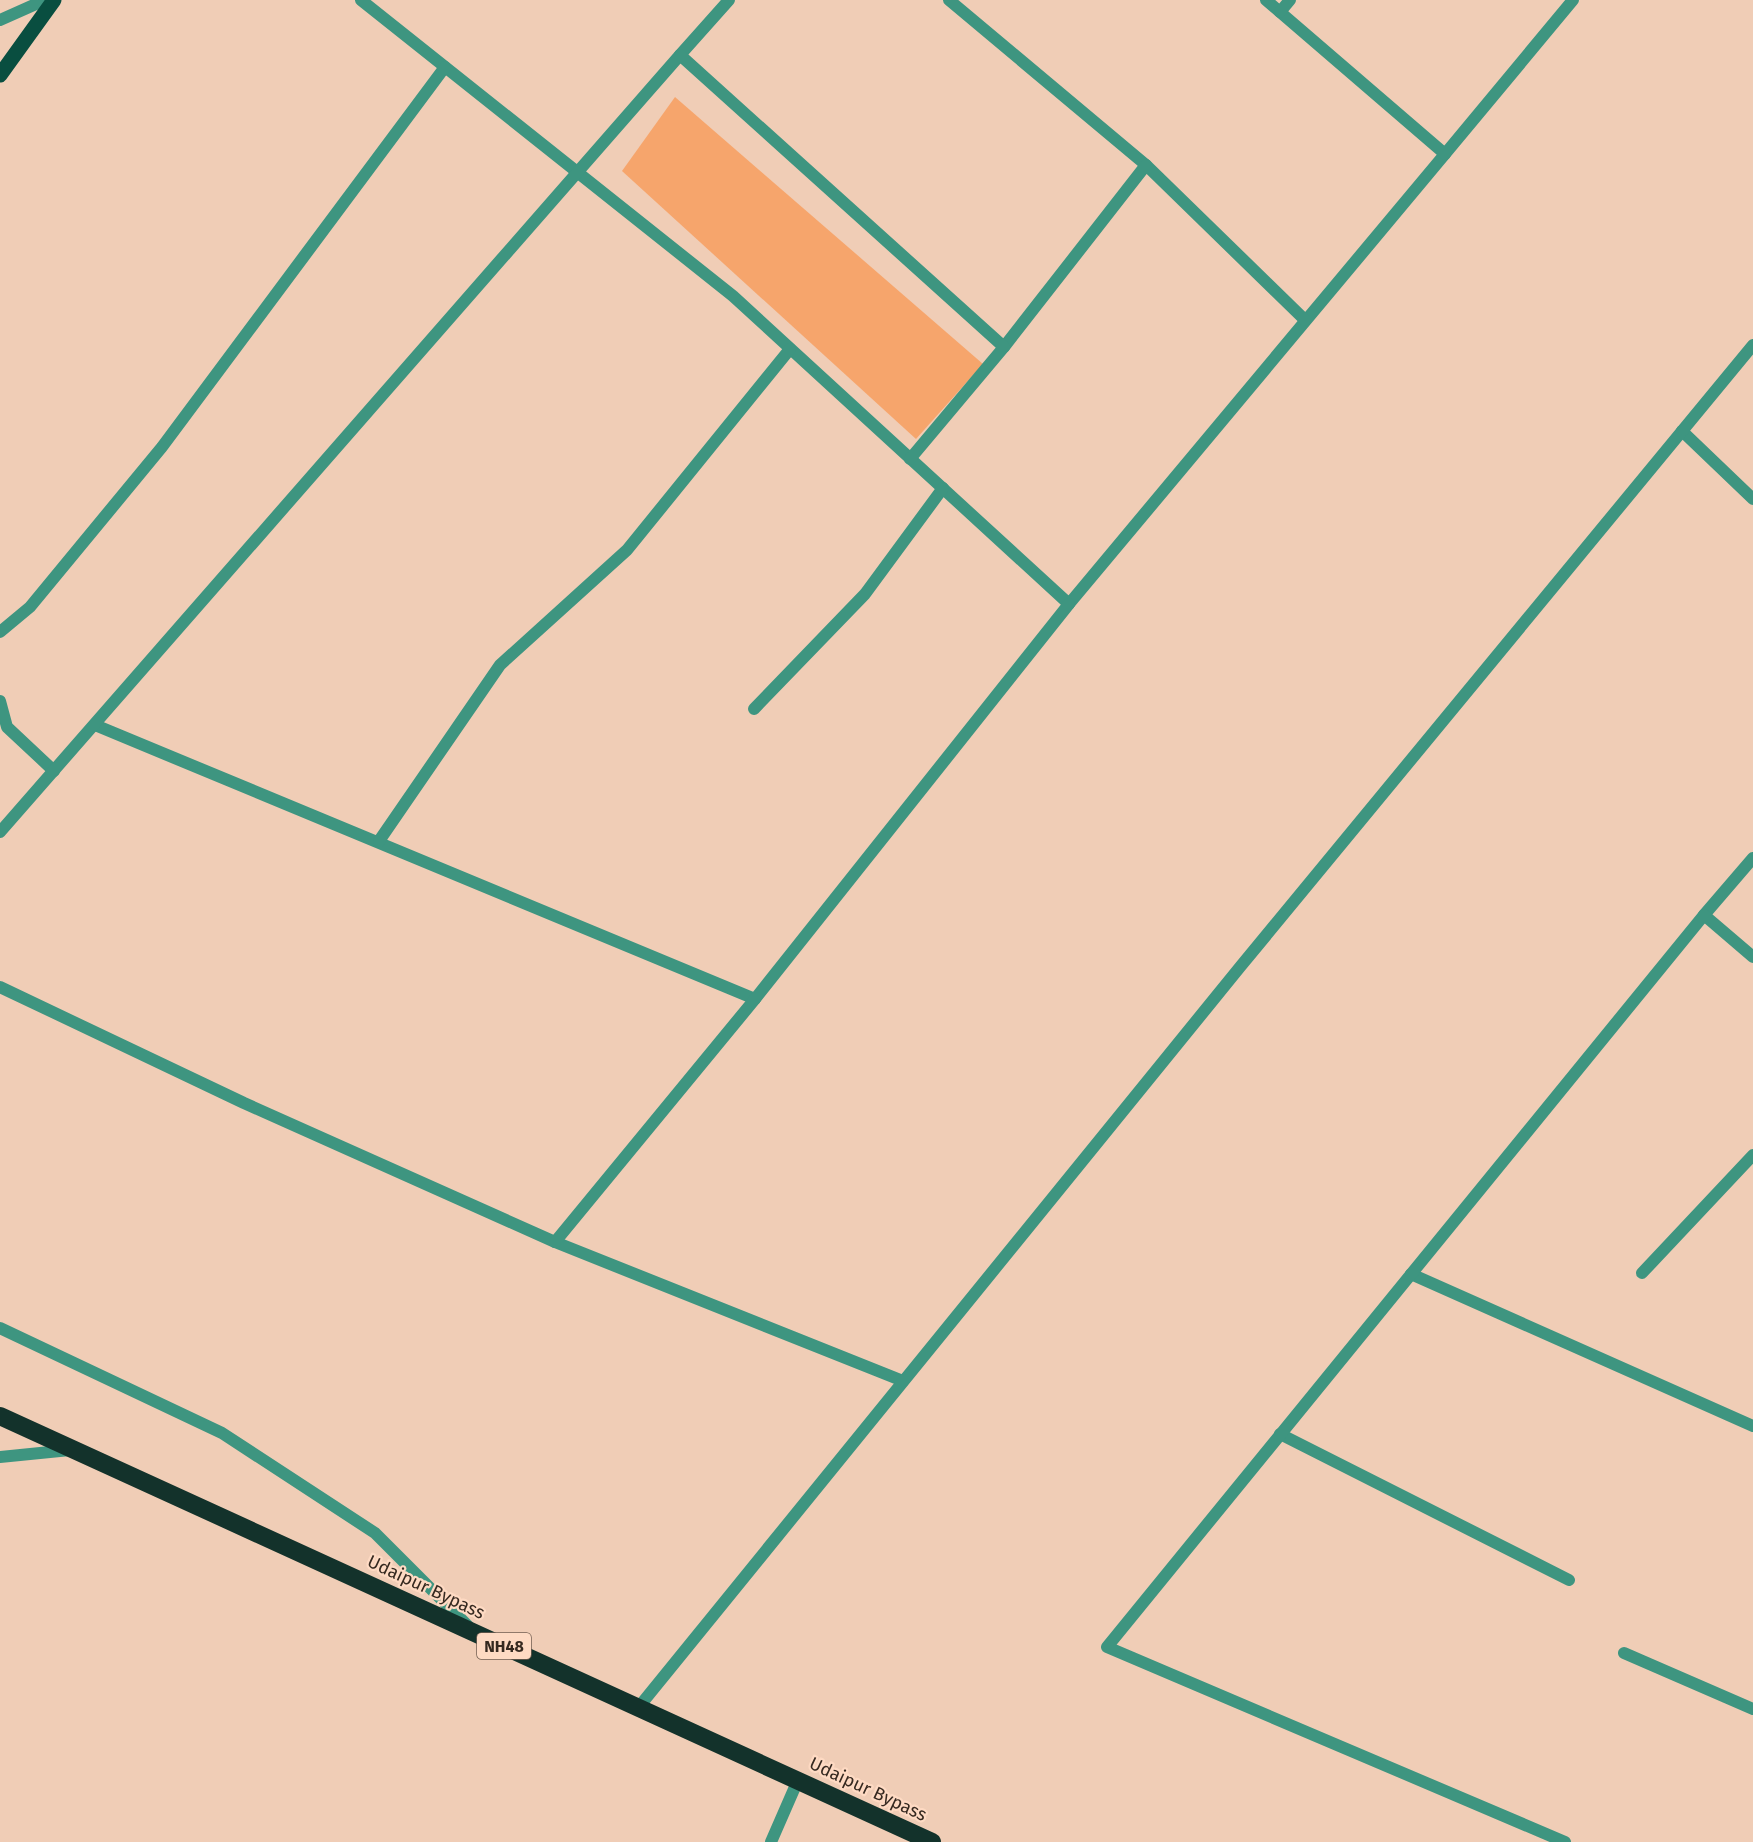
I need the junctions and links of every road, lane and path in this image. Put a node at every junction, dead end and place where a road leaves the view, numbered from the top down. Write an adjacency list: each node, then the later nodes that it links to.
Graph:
1 (45, 0): 10 (street)
2 (54, 0): 13 (main road)
3 (361, 0): 12 (street)
4 (729, 0): 11 (street)
5 (949, 0): 15 (street)
6 (1266, 0): 9 (street)
7 (1290, 0): 9 (street)
8 (1573, 0): 14 (street)
9 (1280, 12): 14 (street)
10 (0, 20)
11 (680, 55): 16 (street); 19 (street)
12 (445, 67): 16 (street); 26 (street)
13 (0, 75)
14 (1446, 154): 17 (street)
15 (1146, 165): 17 (street); 19 (street)
16 (579, 173): 20 (street); 29 (street)
17 (1305, 320): 25 (street)
18 (1753, 345): 21 (street)
19 (1004, 347): 22 (street)
20 (790, 349): 22 (street); 32 (street)
21 (1682, 431): 24 (street); 43 (street)
22 (910, 459): 23 (street)
23 (943, 488): 25 (street); 28 (street)
24 (1753, 499)
25 (1069, 604): 37 (street)
26 (0, 632)
27 (0, 701): 30 (street)
28 (754, 709)
29 (95, 725): 30 (street); 32 (street)
30 (54, 771): 31 (street)
31 (0, 832)
32 (379, 841): 37 (street)
33 (1753, 858): 34 (street)
34 (1704, 915): 35 (street); 41 (street)
35 (1753, 957)
36 (0, 987): 39 (street)
37 (755, 999): 39 (street)
38 (1753, 1155): 40 (street)
39 (555, 1242): 43 (street)
40 (1642, 1273)
41 (1411, 1274): 45 (street); 46 (street)
42 (0, 1328): 50 (street)
43 (903, 1381): 52 (street)
44 (0, 1416): 47 (highway, Udaipur Bypass / NH48)
45 (1753, 1426)
46 (1280, 1434): 49 (street); 57 (street)
47 (77, 1450): 48 (street); 50 (highway, Udaipur Bypass / NH48)
48 (0, 1457)
49 (1569, 1580)
50 (473, 1632): 52 (highway, Udaipur Bypass / NH48)
51 (1624, 1653): 53 (street)
52 (638, 1708): 54 (highway, Udaipur Bypass / NH48)
53 (1753, 1709)
54 (798, 1780): 55 (street); 56 (highway, Udaipur Bypass / NH48)
55 (771, 1842)
56 (932, 1842)
57 (1565, 1842)

